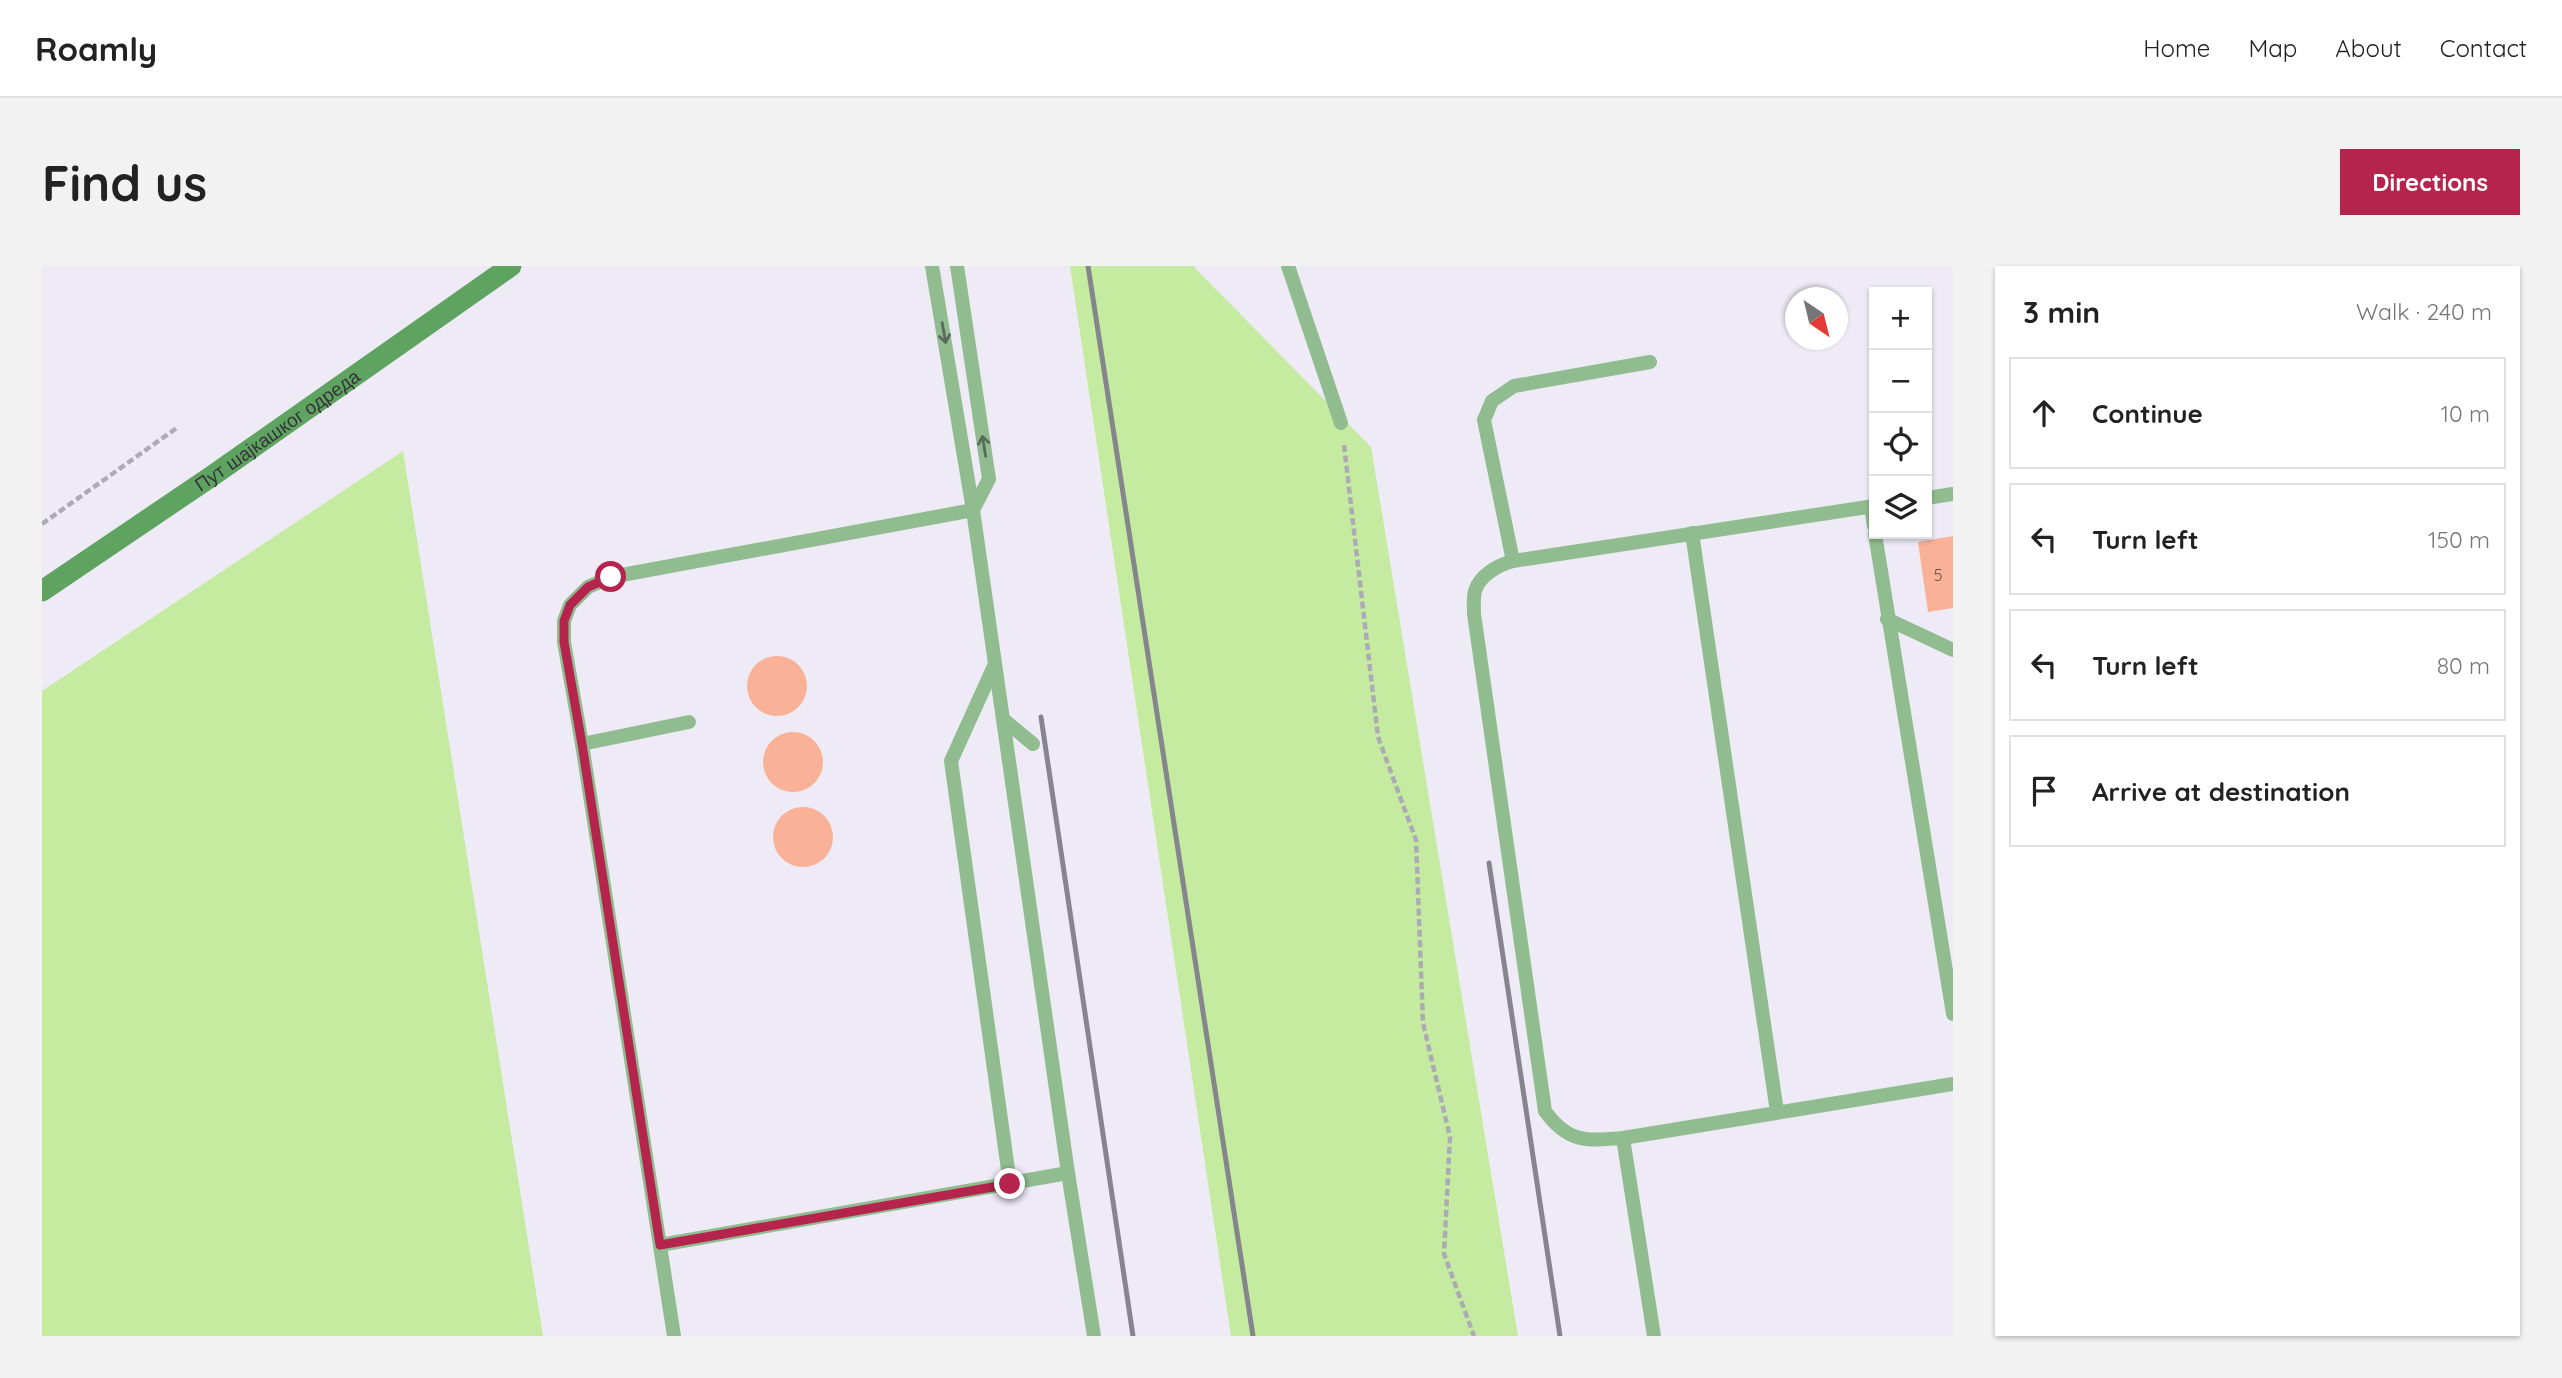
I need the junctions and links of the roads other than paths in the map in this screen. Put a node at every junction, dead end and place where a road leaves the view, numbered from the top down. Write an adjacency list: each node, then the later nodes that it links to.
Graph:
1 (510, 266): 14 (street, Пут шајкашког одреда)
2 (932, 266): 10 (lane, one-way to 10)
3 (957, 266): 10 (lane, one-way to 3)
4 (1288, 266): 6 (lane)
5 (1650, 362): 13 (lane)
6 (1341, 423)
7 (1953, 494): 8 (lane)
8 (1932, 497)
9 (1869, 507): 11 (lane)
10 (973, 510): 17 (lane); 20 (lane)
11 (1692, 533): 13 (lane); 24 (lane)
12 (1876, 539): 15 (lane)
13 (1513, 561): 25 (lane)
14 (42, 591)
15 (1887, 619): 16 (lane); 22 (lane)
16 (1953, 650)
17 (995, 663): 18 (lane); 27 (lane)
18 (1003, 719): 21 (lane); 26 (lane)
19 (689, 722): 20 (lane)
20 (582, 744): 28 (lane)
21 (1033, 744)
22 (1953, 1014)
23 (1953, 1083): 24 (lane)
24 (1777, 1112): 25 (lane)
25 (1623, 1138): 31 (lane)
26 (1068, 1173): 27 (lane); 30 (lane)
27 (1010, 1184): 28 (lane)
28 (660, 1245): 29 (lane)
29 (674, 1336)
30 (1094, 1336)
31 (1654, 1336)

